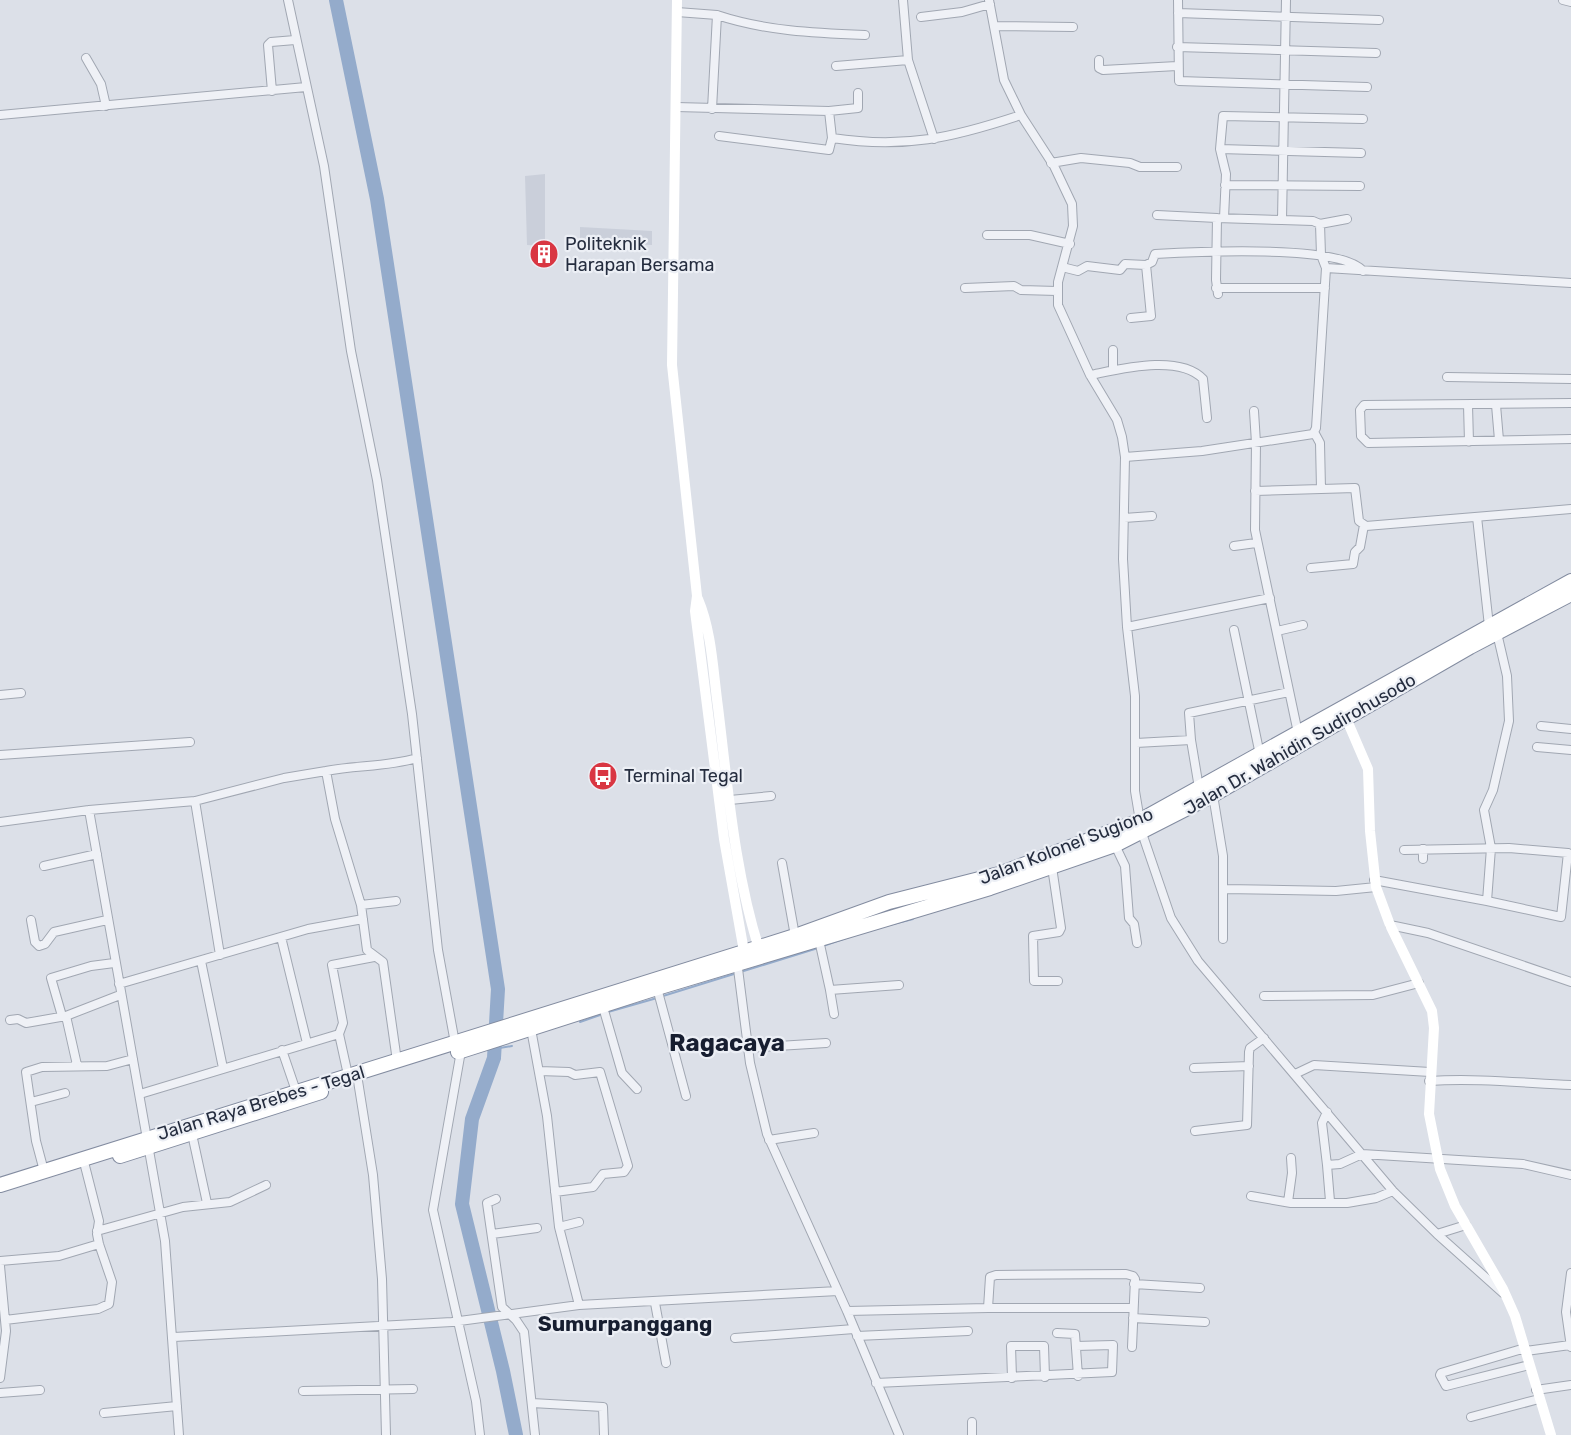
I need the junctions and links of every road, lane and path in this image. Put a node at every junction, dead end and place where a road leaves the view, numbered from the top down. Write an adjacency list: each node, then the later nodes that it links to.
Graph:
1 (288, 0): 18 (street)
2 (678, 0): 9 (main road)
3 (903, 0): 23 (street)
4 (1178, 0): 10 (street)
5 (1286, 0): 13 (street)
6 (1563, 0): 8 (street)
7 (990, 2): 12 (street); 15 (street)
8 (1571, 2)
9 (683, 12): 11 (street); 33 (main road)
10 (1178, 13): 13 (street); 19 (street)
11 (717, 15): 17 (street); 34 (street)
12 (921, 17)
13 (1286, 17): 14 (street); 20 (street)
14 (1379, 20)
15 (996, 26): 16 (street); 37 (street)
16 (1073, 27)
17 (865, 35)
18 (295, 40): 28 (street); 30 (street)
19 (1177, 47): 20 (street); 26 (street)
20 (1286, 50): 21 (street); 27 (street)
21 (1376, 53)
22 (86, 58): 32 (street)
23 (908, 60): 25 (street); 42 (street)
24 (1099, 60): 26 (street)
25 (836, 66)
26 (1177, 66): 27 (street)
27 (1285, 84): 29 (street); 38 (street)
28 (306, 87): 30 (street); 120 (street)
29 (1368, 87)
30 (272, 91): 32 (street)
31 (858, 93): 35 (street)
32 (106, 106): 36 (street)
33 (676, 107): 34 (street); 97 (main road)
34 (712, 108): 35 (street)
35 (829, 111): 41 (street)
36 (0, 115)
37 (1021, 115): 42 (street); 46 (street)
38 (1284, 117): 39 (street); 43 (street); 44 (street)
39 (1364, 119)
40 (719, 136): 41 (street)
41 (832, 138): 42 (street)
42 (934, 139)
43 (1220, 149): 44 (street); 48 (street)
44 (1283, 151): 45 (street); 49 (street)
45 (1362, 153)
46 (1051, 163): 47 (street); 57 (street)
47 (1177, 167)
48 (1225, 185): 49 (street); 52 (street)
49 (1283, 186): 50 (street); 54 (street)
50 (1360, 186)
51 (1157, 215): 52 (street)
52 (1221, 218): 54 (street); 58 (street)
53 (1347, 219): 55 (street)
54 (1282, 220): 55 (street)
55 (1320, 224): 59 (street)
56 (987, 235): 57 (street)
57 (1070, 244): 61 (street)
58 (1217, 251): 59 (street); 60 (street); 66 (street)
59 (1321, 255): 62 (street); 63 (street)
60 (1146, 265): 61 (street); 68 (street)
61 (1062, 267): 67 (street)
62 (1326, 268): 63 (street); 66 (street)
63 (1363, 271): 64 (street)
64 (1571, 283)
65 (965, 288): 67 (street)
66 (1324, 288): 79 (street)
67 (1057, 291): 71 (street)
68 (1131, 318)
69 (1113, 350): 70 (street)
70 (1113, 370): 71 (street); 78 (street)
71 (1090, 375): 84 (street)
72 (1447, 376): 73 (street)
73 (1571, 379)
74 (1571, 403): 76 (street)
75 (1467, 405): 76 (street); 82 (street); 82 (street)
76 (1496, 405): 81 (street)
77 (1254, 411): 83 (street)
78 (1206, 418)
79 (1314, 432): 83 (street); 85 (street)
80 (1571, 439): 81 (street)
81 (1499, 440): 82 (street)
82 (1469, 442)
83 (1256, 443): 84 (street); 86 (street)
84 (1125, 457): 90 (street)
85 (1321, 489): 86 (street); 91 (street)
86 (1255, 491): 92 (street)
87 (1571, 509): 89 (street)
88 (1152, 516): 90 (street)
89 (1477, 517): 91 (street); 102 (street)
90 (1124, 518): 100 (street)
91 (1364, 525): 94 (street)
92 (1256, 543): 93 (street); 98 (street)
93 (1234, 546)
94 (1311, 568)
95 (1571, 581): 102 (highway)
96 (1571, 594): 102 (highway, Jalan Dr. Wahidin Sudirohusodo)
97 (697, 596): 125 (main road); 137 (main road)
98 (1270, 598): 100 (street); 103 (street)
99 (1303, 625): 103 (street)
100 (1127, 627): 115 (street)
101 (1234, 630): 107 (street)
102 (1493, 630): 108 (highway, Jalan Dr. Wahidin Sudirohusodo); 131 (street)
103 (1276, 631): 104 (street)
104 (1289, 692): 107 (street); 111 (street)
105 (21, 693): 106 (street)
106 (0, 695)
107 (1246, 700): 112 (street); 119 (street)
108 (1344, 713): 111 (highway, Jalan Kolonel Sugiono); 123 (highway, Jalan Dr. Wahidin Sudirohusodo); 141 (main road)
109 (1541, 726): 110 (street)
110 (1571, 729)
111 (1298, 733): 119 (highway, Jalan Kolonel Sugiono)
112 (1191, 740): 115 (street); 122 (street)
113 (1571, 741): 117 (street)
114 (190, 742): 118 (street)
115 (1136, 743): 129 (street)
116 (1537, 747): 117 (street)
117 (1570, 750)
118 (0, 755)
119 (1260, 755): 122 (highway, Jalan Kolonel Sugiono)
120 (417, 758): 121 (street); 179 (street)
121 (327, 771): 126 (street); 145 (street)
122 (1199, 788): 129 (highway, Jalan Kolonel Sugiono)
123 (1212, 795): 129 (highway, Jalan Dr. Wahidin Sudirohusodo); 142 (street)
124 (771, 796): 125 (street)
125 (730, 800): 135 (main road)
126 (195, 801): 127 (street); 156 (street)
127 (89, 810): 128 (street); 134 (street)
128 (0, 822)
129 (1141, 827): 130 (highway, Jalan Dr. Wahidin Sudirohusodo); 150 (highway, Jalan Kolonel Sugiono); 176 (street)
130 (1115, 844): 140 (highway, Jalan Dr. Wahidin Sudirohusodo); 153 (street)
131 (1491, 848): 132 (street); 144 (street); 144 (street)
132 (1423, 849): 133 (street); 136 (street)
133 (1404, 850)
134 (97, 854): 139 (street); 148 (street)
135 (740, 858): 137 (main road); 155 (main road)
136 (1423, 859)
137 (727, 860): 160 (main road)
138 (782, 863): 150 (street)
139 (44, 866)
140 (1052, 867): 154 (highway, Jalan Dr. Wahidin Sudirohusodo); 161 (street)
141 (1375, 883): 142 (street); 144 (street); 149 (main road)
142 (1224, 889): 152 (street)
143 (396, 901): 145 (street)
144 (1487, 901)
145 (361, 905): 146 (street)
146 (363, 919): 151 (street); 157 (street)
147 (30, 920): 148 (street)
148 (107, 920): 159 (street)
149 (1390, 925): 162 (street); 163 (main road)
150 (795, 936): 155 (highway, Jalan Kolonel Sugiono)
151 (280, 937): 156 (street); 177 (street)
152 (1224, 939)
153 (1137, 944)
154 (820, 945): 155 (highway, Jalan Dr. Wahidin Sudirohusodo); 166 (street)
155 (760, 952): 160 (highway, Jalan Dr. Wahidin Sudirohusodo)
156 (220, 955): 158 (street)
157 (374, 957): 175 (street); 183 (street)
158 (201, 961): 164 (street); 186 (street)
159 (114, 963): 164 (street); 172 (street)
160 (740, 963): 167 (highway); 174 (highway); 180 (street)
161 (1058, 981)
162 (1571, 982)
163 (1419, 983): 169 (street); 190 (main road)
164 (118, 984): 168 (street)
165 (899, 985): 166 (street)
166 (830, 990): 171 (street)
167 (658, 991): 170 (highway); 197 (street)
168 (120, 995): 172 (street); 182 (street)
169 (1264, 996)
170 (605, 1012): 174 (highway); 193 (street)
171 (834, 1014)
172 (64, 1016): 173 (street); 184 (street)
173 (10, 1020)
174 (524, 1028): 179 (highway, Jalan Raya Brebes - Tegal); 188 (street)
175 (339, 1034): 177 (street); 191 (street)
176 (1262, 1039): 185 (street); 189 (street)
177 (307, 1043): 181 (street)
178 (826, 1043): 180 (street)
179 (458, 1047): 183 (highway, Jalan Raya Brebes - Tegal); 191 (highway, Jalan Raya Brebes - Tegal); 247 (street)
180 (748, 1048): 203 (street)
181 (282, 1050): 186 (street); 194 (street)
182 (133, 1059): 184 (street); 196 (street)
183 (397, 1060): 191 (highway, Jalan Raya Brebes - Tegal)
184 (77, 1065): 198 (street)
185 (1249, 1066): 187 (street); 200 (street)
186 (223, 1068): 196 (street)
187 (1194, 1068)
188 (539, 1071): 215 (street); 215 (street)
189 (1294, 1074): 190 (street); 199 (street)
190 (1430, 1077): 192 (street); 207 (main road)
191 (353, 1078): 194 (highway, Jalan Raya Brebes - Tegal); 202 (highway, Jalan Raya Brebes - Tegal); 250 (street)
192 (1571, 1084)
193 (637, 1089)
194 (296, 1090): 204 (highway, Jalan Raya Brebes - Tegal)
195 (65, 1093): 198 (street)
196 (140, 1094): 204 (street)
197 (686, 1096)
198 (31, 1102): 210 (street)
199 (1325, 1114): 205 (street); 208 (street)
200 (1195, 1131)
201 (814, 1133): 203 (street)
202 (192, 1134): 204 (highway, Jalan Raya Brebes - Tegal); 221 (street)
203 (769, 1140): 237 (street)
204 (147, 1143): 209 (highway, Jalan Raya Brebes - Tegal); 210 (highway, Jalan Raya Brebes - Tegal); 222 (street)
205 (1358, 1156): 207 (street); 208 (street); 216 (street)
206 (1291, 1158): 220 (street)
207 (1438, 1159): 211 (street); 224 (main road)
208 (1326, 1165): 219 (street)
209 (86, 1166): 214 (highway, Jalan Raya Brebes - Tegal); 227 (street)
210 (44, 1171): 212 (highway, Jalan Raya Brebes - Tegal)
211 (1571, 1175)
212 (0, 1185)
213 (266, 1185): 221 (street)
214 (0, 1192)
215 (555, 1192): 225 (street)
216 (1390, 1193): 219 (street); 229 (street)
217 (1251, 1196): 220 (street)
218 (496, 1199): 228 (street)
219 (1330, 1201): 220 (street)
220 (1288, 1202)
221 (207, 1203): 222 (street)
222 (160, 1212): 227 (street); 254 (street)
223 (579, 1222): 225 (street)
224 (1466, 1226): 229 (street); 238 (main road)
225 (558, 1227): 240 (street)
226 (537, 1228): 228 (street)
227 (97, 1231): 230 (street)
228 (492, 1234): 244 (street)
229 (1437, 1234): 238 (street)
230 (99, 1244): 231 (street); 249 (street)
231 (0, 1261)
232 (0, 1266): 234 (street)
233 (1571, 1273): 245 (street)
234 (1, 1282): 249 (street)
235 (1134, 1284): 236 (street); 241 (street); 242 (street)
236 (1200, 1288)
237 (838, 1291): 239 (street); 243 (street)
238 (1506, 1295): 259 (main road)
239 (655, 1303): 240 (street); 260 (street)
240 (579, 1305): 244 (street)
241 (988, 1308): 242 (street); 243 (street)
242 (1133, 1308): 246 (street)
243 (847, 1311): 252 (street)
244 (510, 1313): 247 (street); 274 (street)
245 (1569, 1317): 257 (street)
246 (1133, 1318): 248 (street); 258 (street)
247 (462, 1321): 250 (street); 281 (street)
248 (1205, 1322)
249 (4, 1324): 264 (street)
250 (384, 1325): 254 (street); 268 (street)
251 (968, 1331): 252 (street)
252 (855, 1333): 255 (street); 266 (street)
253 (1057, 1333): 256 (street)
254 (174, 1337): 275 (street)
255 (735, 1338)
256 (1076, 1346): 262 (street); 262 (street)
257 (1571, 1346): 259 (street)
258 (1132, 1347)
259 (1521, 1350): 261 (main road); 261 (street)
260 (666, 1363)
261 (1524, 1367): 273 (main road)
262 (1078, 1376): 263 (street)
263 (1045, 1377): 265 (street); 265 (street)
264 (0, 1378)
265 (1012, 1378): 266 (street)
266 (876, 1383): 284 (street)
267 (1571, 1386): 273 (street)
268 (385, 1389): 269 (street); 271 (street); 280 (street)
269 (413, 1389)
270 (39, 1390): 272 (street)
271 (303, 1391)
272 (0, 1393)
273 (1535, 1398): 277 (street); 286 (main road)
274 (532, 1402): 282 (street); 283 (street)
275 (177, 1406): 276 (street); 279 (street)
276 (104, 1413)
277 (1471, 1417)
278 (972, 1422): 285 (street)
279 (179, 1435)
280 (386, 1435)
281 (480, 1435)
282 (535, 1435)
283 (604, 1435)
284 (899, 1435)
285 (972, 1435)
286 (1551, 1435)

